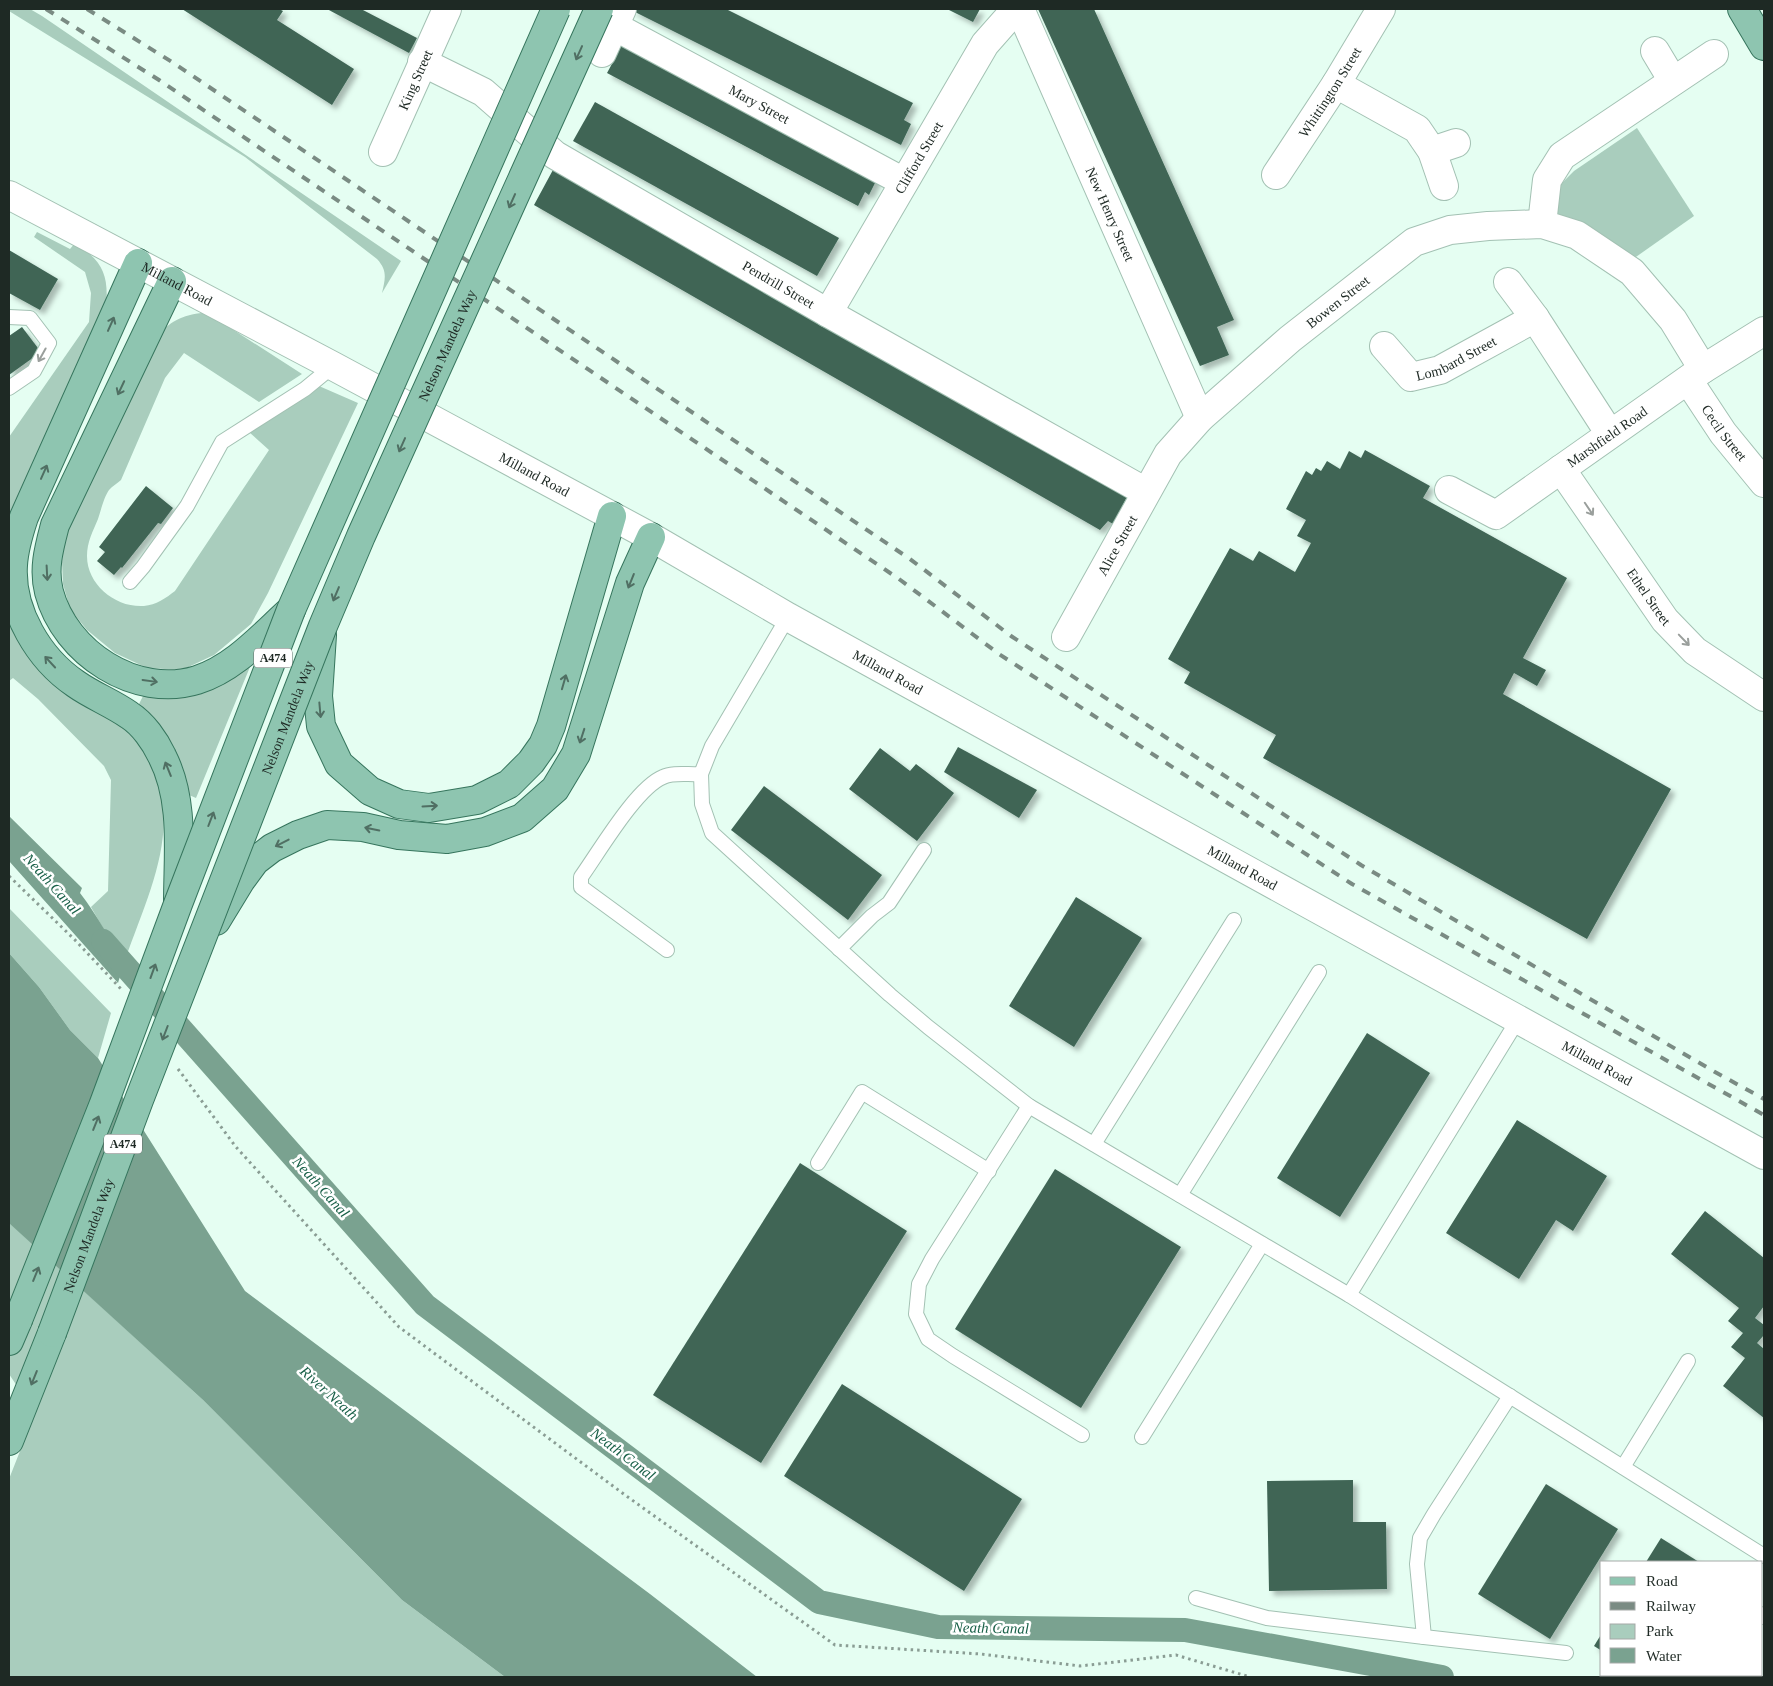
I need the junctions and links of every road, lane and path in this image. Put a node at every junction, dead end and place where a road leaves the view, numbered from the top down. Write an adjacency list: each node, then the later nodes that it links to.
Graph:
1 (447, 9): 11 (street, King Street)
2 (556, 9): 41 (main road, A474, bridge)
3 (1018, 9): 16 (street, Clifford Street); 31 (street, New Henry Street)
4 (1381, 9): 13 (street, Whittington Street)
5 (1742, 9): 7 (main road)
6 (612, 14): 9 (street); 16 (street, Mary Street); 43 (main road, Nelson Mandela Way / A474, one-way to 43, bridge)
7 (1764, 46)
8 (1655, 51): 12 (street)
9 (602, 53)
10 (1714, 54): 12 (street)
11 (422, 62): 14 (street, King Street); 23 (street, Pendrill Street)
12 (1672, 81): 19 (street)
13 (1336, 84): 15 (street, Whittington Street); 17 (street)
14 (383, 152)
15 (1276, 175)
16 (904, 182): 23 (street, Clifford Street)
17 (1444, 186)
18 (9, 195): 20 (street, Milland Road)
19 (1542, 224): 29 (street, Bowen Street); 31 (street, Bowen Street)
20 (138, 263): 21 (street, Milland Road); 49 (main road, one-way to 20)
21 (172, 281): 28 (street, Milland Road); 41 (main road, one-way to 41)
22 (1508, 282): 25 (street)
23 (828, 313): 37 (street, Pendrill Street)
24 (9, 317): 30 (lane, one-way to 30)
25 (1535, 318): 27 (street, Lombard Street); 32 (street)
26 (1764, 331): 29 (street, Marshfield Road)
27 (1384, 346)
28 (333, 366): 38 (street, Milland Road); 40 (lane)
29 (1695, 375): 32 (street, Marshfield Road); 35 (street, Cecil Street)
30 (9, 388)
31 (1200, 418): 33 (street, Bowen Street)
32 (1610, 434): 34 (street, Marshfield Road)
33 (1168, 454): 37 (street, Alice Street)
34 (1561, 469): 36 (street, Marshfield Road); 45 (street, Ethel Street, one-way to 45)
35 (1764, 482)
36 (1449, 490)
37 (1146, 492): 44 (street, Alice Street)
38 (612, 516): 39 (street, Milland Road); 43 (main road, one-way to 38, bridge)
39 (651, 537): 42 (street, Milland Road); 53 (main road, one-way to 53, bridge)
40 (130, 582)
41 (291, 610): 49 (main road, A474, one-way to 41, bridge)
42 (788, 617): 46 (lane); 56 (street, Milland Road)
43 (323, 626): 53 (main road, Nelson Mandela Way / A474, bridge)
44 (1066, 637)
45 (1764, 698)
46 (701, 774): 51 (lane); 52 (lane)
47 (924, 850): 51 (lane)
48 (9, 876): 55 (path)
49 (178, 904): 66 (main road, A474, one-way to 49, bridge)
50 (1234, 920): 59 (lane)
51 (839, 949): 58 (lane)
52 (667, 950)
53 (195, 955): 71 (main road, Nelson Mandela Way / A474, one-way to 71, bridge)
54 (1320, 972): 63 (lane)
55 (126, 994)
56 (1518, 1018): 60 (street, Milland Road); 65 (lane)
57 (177, 1067): 77 (path)
58 (1030, 1106): 59 (lane); 62 (lane)
59 (1094, 1144): 63 (lane)
60 (1764, 1155)
61 (818, 1163): 62 (lane)
62 (989, 1170): 69 (lane)
63 (1180, 1195): 64 (lane)
64 (1262, 1244): 65 (lane); 70 (lane)
65 (1349, 1295): 68 (lane)
66 (13, 1330)
67 (1688, 1361): 72 (lane)
68 (1510, 1396): 72 (lane); 75 (lane)
69 (1082, 1435)
70 (1142, 1437)
71 (9, 1441)
72 (1623, 1467): 73 (lane)
73 (1764, 1556)
74 (1196, 1598): 75 (lane)
75 (1424, 1637): 76 (lane)
76 (1566, 1653)
77 (1250, 1677)

